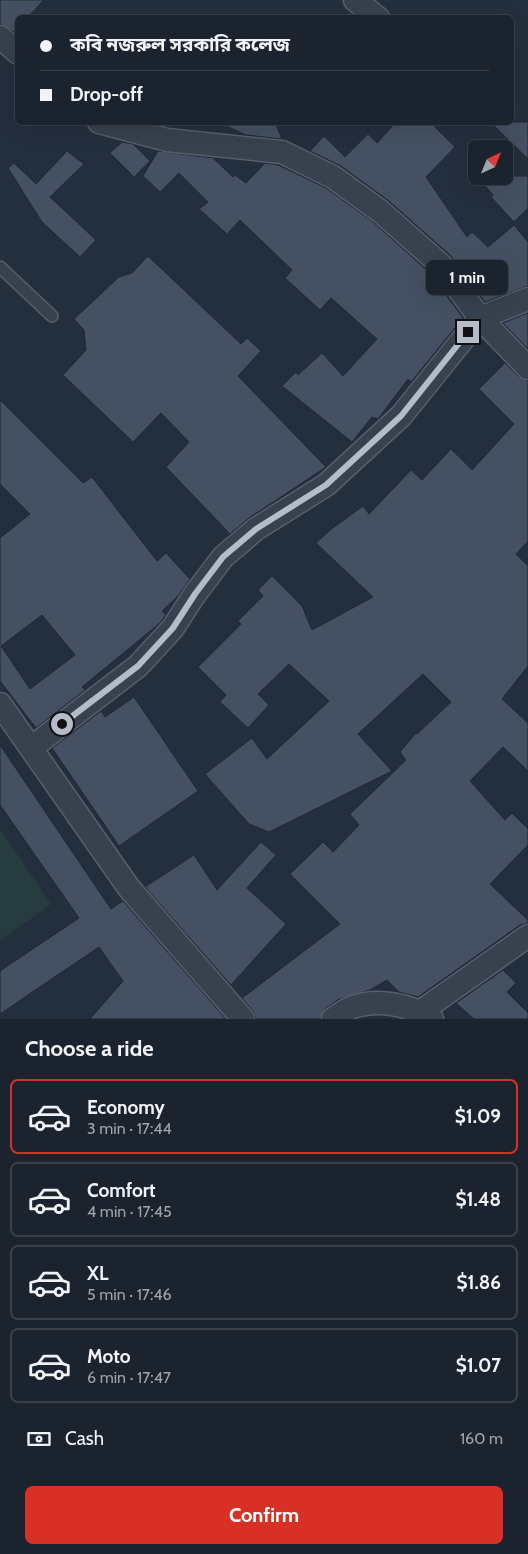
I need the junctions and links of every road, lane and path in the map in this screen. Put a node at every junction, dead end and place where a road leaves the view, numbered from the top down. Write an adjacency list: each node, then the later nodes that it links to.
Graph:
1 (355, 0): 2 (street)
2 (374, 15)
3 (0, 37): 4 (street)
4 (15, 50)
5 (110, 125): 9 (street)
6 (0, 268): 8 (lane)
7 (528, 300): 9 (street)
8 (52, 316)
9 (480, 318): 10 (street); 12 (street)
10 (528, 368)
11 (0, 704): 12 (street)
12 (31, 748): 15 (street)
13 (528, 936): 14 (street)
14 (426, 1015): 16 (street)
15 (243, 1019)
16 (333, 1019)

